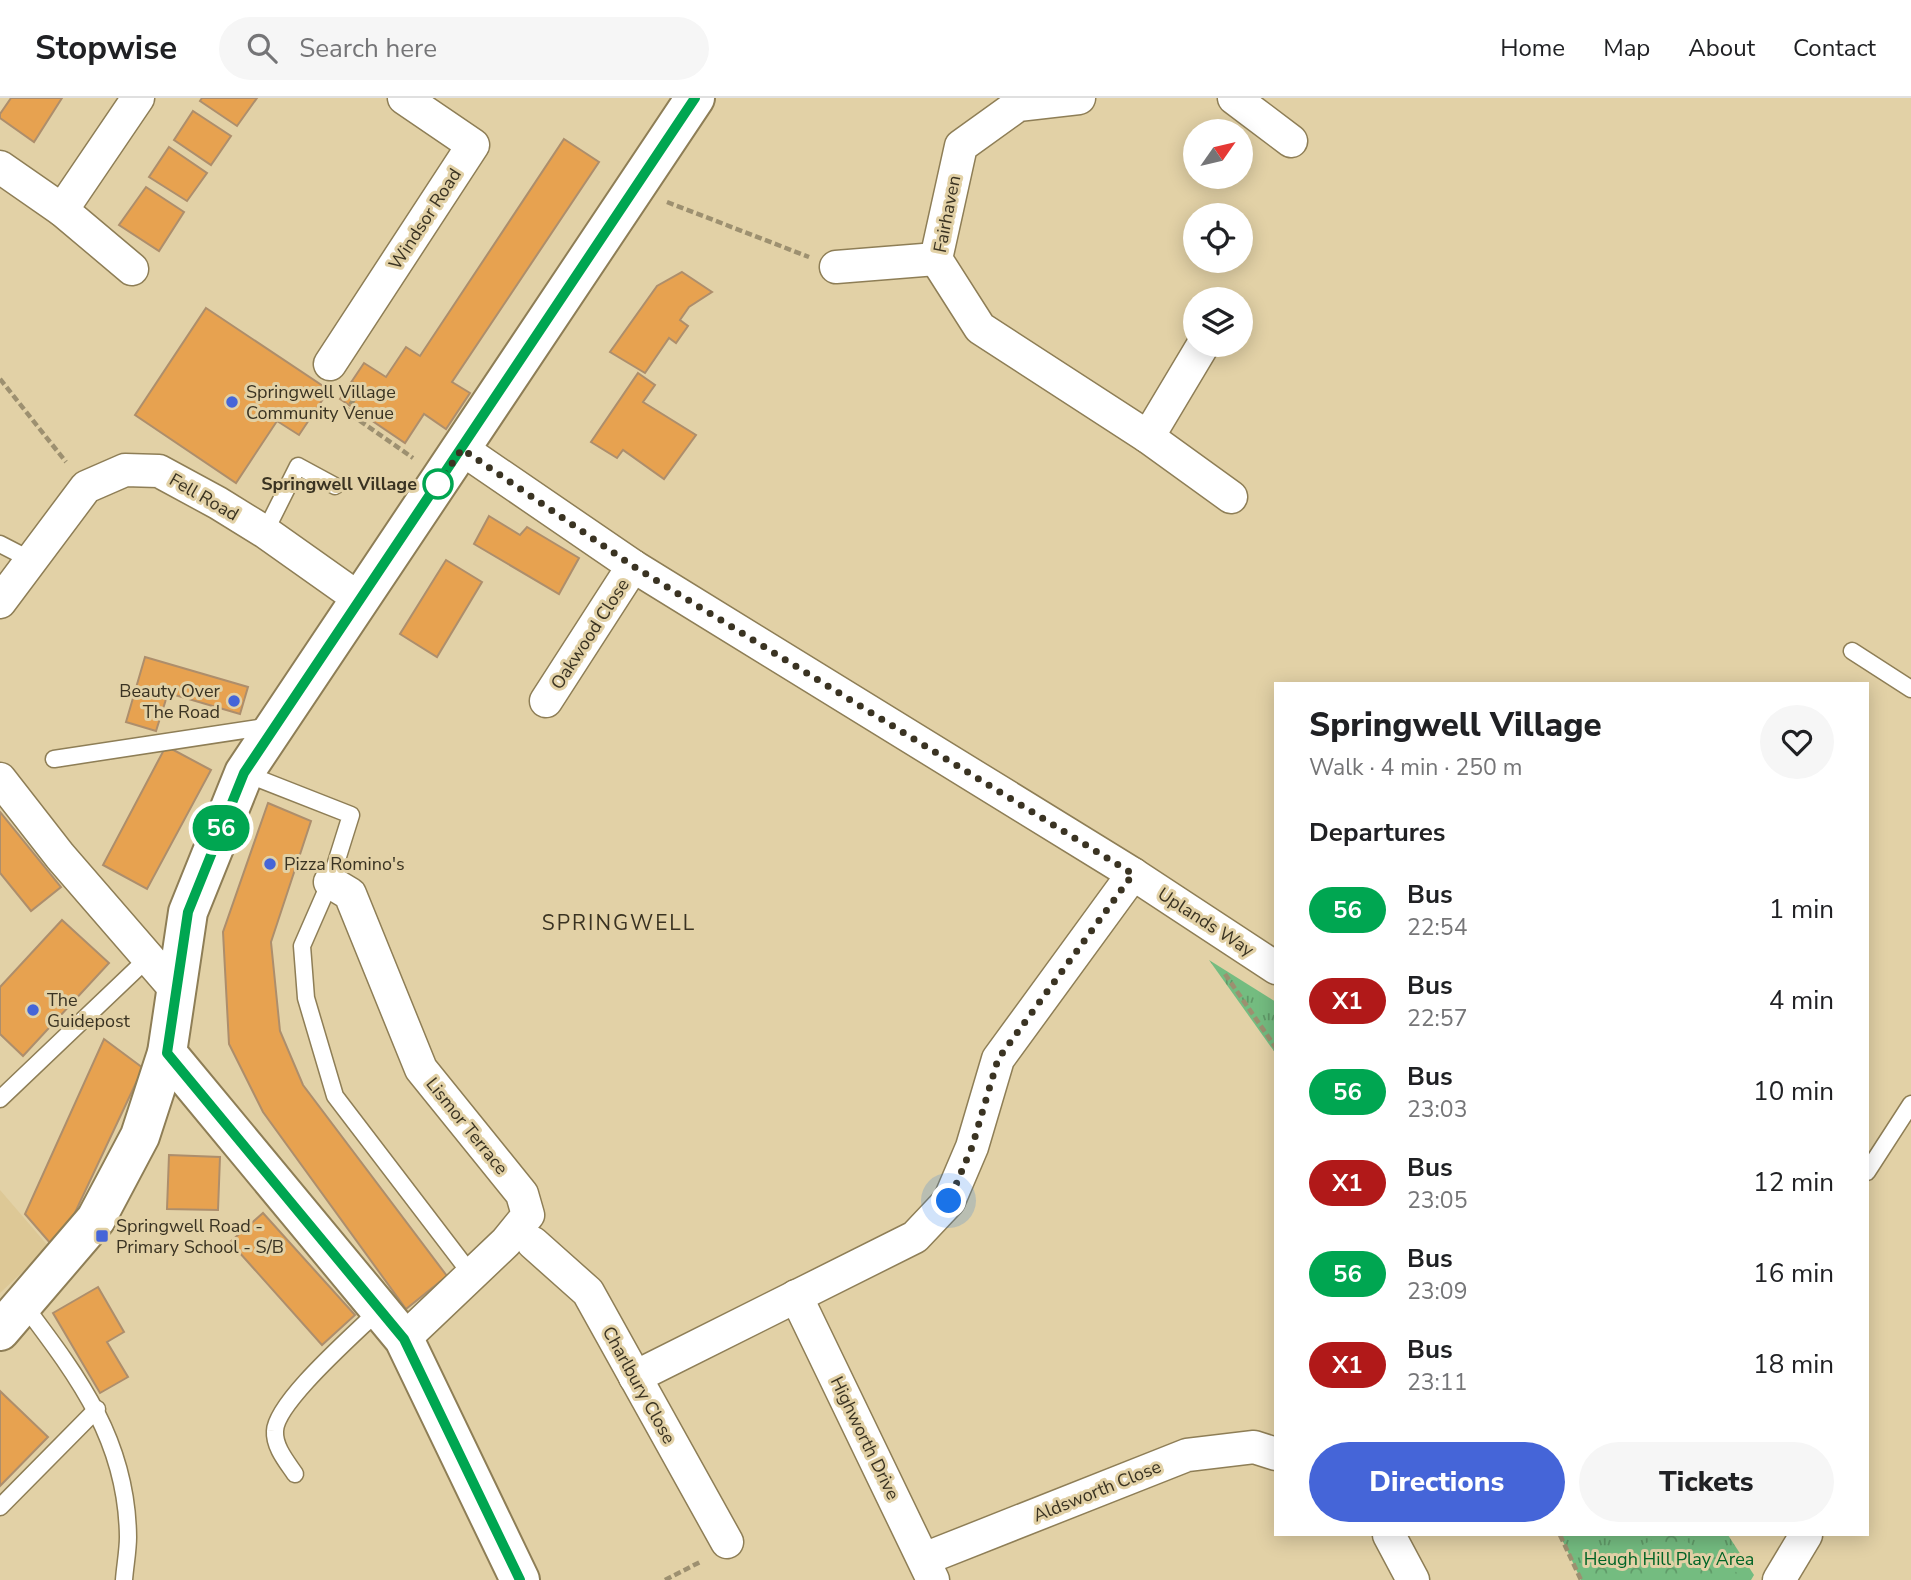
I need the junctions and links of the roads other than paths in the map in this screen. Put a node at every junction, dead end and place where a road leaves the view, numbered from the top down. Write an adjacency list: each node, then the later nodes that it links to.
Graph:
1 (138, 98): 8 (street)
2 (404, 98): 13 (street, Windsor Road)
3 (695, 98): 15 (main road)
4 (1079, 98): 9 (street, Fairhaven)
5 (1234, 98): 6 (street)
6 (1291, 141)
7 (0, 167): 8 (street)
8 (62, 210): 11 (street)
9 (936, 259): 10 (street); 14 (street, Fairhaven)
10 (836, 267)
11 (132, 269)
12 (1196, 357): 14 (street)
13 (330, 363)
14 (1148, 438): 17 (street, Fairhaven)
15 (452, 464): 21 (street, Uplands Way); 22 (main road)
16 (335, 486): 18 (lane)
17 (1231, 497)
18 (265, 532): 20 (street, Fell Road); 22 (street, Fell Road)
19 (0, 544): 20 (lane)
20 (32, 560): 23 (street, Fell Road)
21 (633, 566): 26 (street, Oakwood Close); 31 (street, Uplands Way)
22 (361, 600): 27 (main road)
23 (0, 602)
24 (1852, 651): 25 (lane)
25 (1911, 689)
26 (546, 701)
27 (276, 725): 28 (lane); 29 (main road)
28 (54, 759)
29 (244, 773): 32 (lane); 35 (main road)
30 (0, 779): 33 (street)
31 (1133, 874): 34 (street, Uplands Way); 42 (street)
32 (330, 882): 41 (lane); 41 (street, Lismor Terrace)
33 (147, 958): 35 (street); 37 (lane)
34 (1274, 967)
35 (177, 991): 36 (main road)
36 (167, 1053): 43 (main road); 44 (main road)
37 (0, 1099)
38 (1911, 1104): 39 (lane)
39 (1869, 1169)
40 (533, 1243): 46 (street, Charlbury Close)
41 (471, 1274): 45 (street, Lismor Terrace)
42 (796, 1296): 46 (street); 54 (street, Highworth Drive)
43 (379, 1310): 45 (main road); 49 (lane)
44 (12, 1318): 47 (lane)
45 (404, 1339): 56 (main road)
46 (635, 1377): 53 (street, Charlbury Close)
47 (97, 1409): 50 (lane); 55 (lane)
48 (1274, 1453): 54 (street, Aldsworth Close)
49 (295, 1474)
50 (0, 1507)
51 (1390, 1536): 57 (street)
52 (1796, 1538): 58 (street)
53 (727, 1542)
54 (928, 1570)
55 (124, 1580)
56 (520, 1580)
57 (1412, 1580)
58 (1779, 1580)

